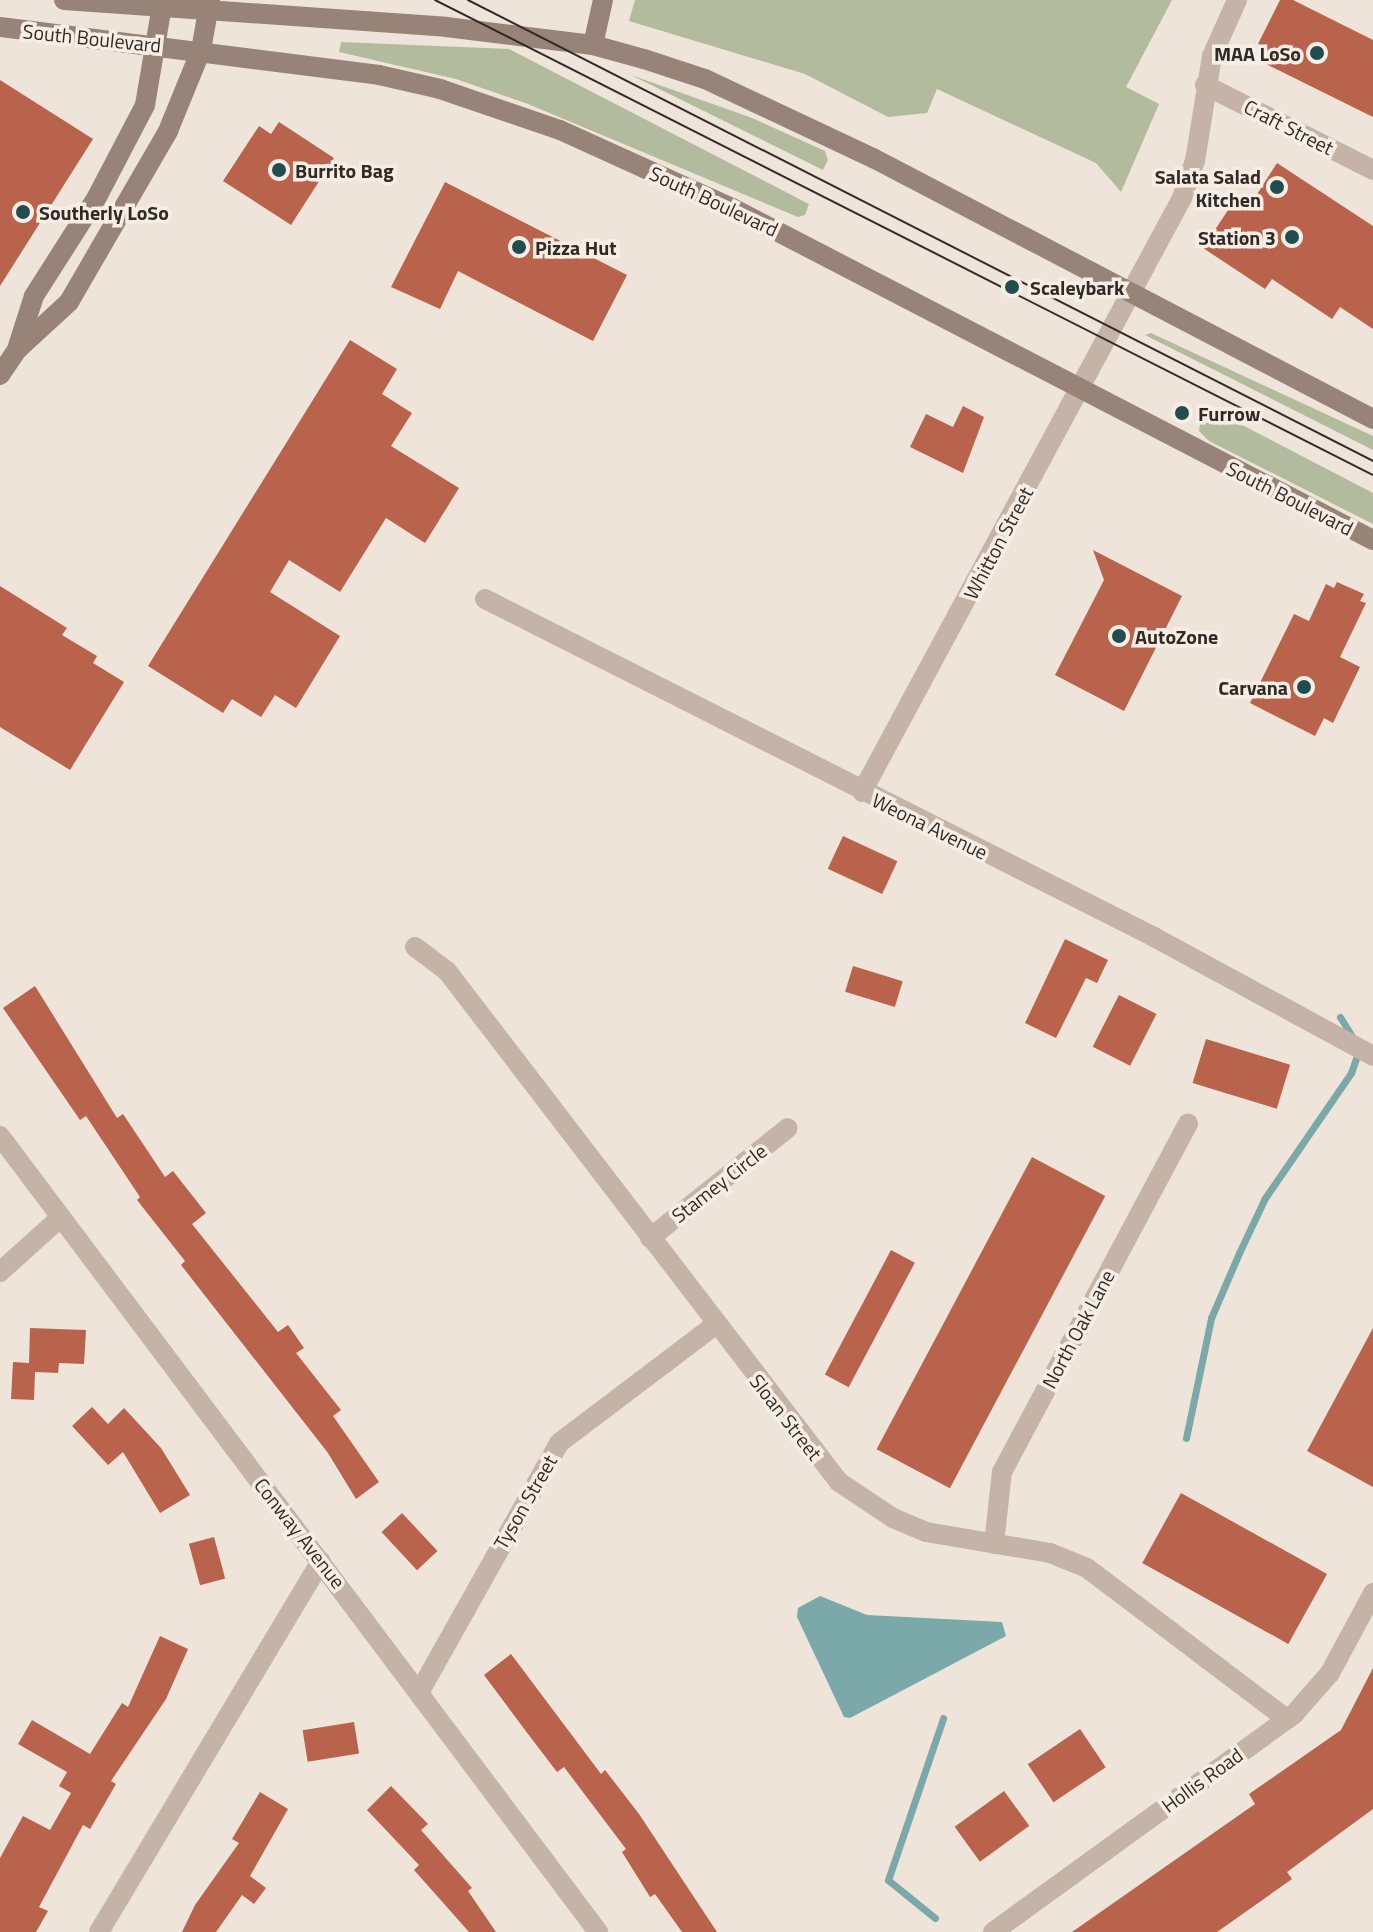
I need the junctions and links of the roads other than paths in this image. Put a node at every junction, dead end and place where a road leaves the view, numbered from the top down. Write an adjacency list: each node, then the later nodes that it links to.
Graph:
1 (64, 0): 4 (main road, South Boulevard)
2 (603, 0): 8 (main road)
3 (1237, 0): 10 (street, Whitton Street)
4 (163, 4): 5 (main road, South Boulevard); 7 (main road)
5 (210, 6): 8 (main road, South Boulevard); 9 (main road)
6 (0, 27): 7 (main road, South Boulevard)
7 (156, 45): 9 (main road, South Boulevard); 13 (main road)
8 (593, 45): 12 (main road, South Boulevard)
9 (201, 50): 13 (main road); 15 (main road, South Boulevard)
10 (1205, 85): 11 (street, Craft Street); 12 (street, Whitton Street)
11 (1373, 170)
12 (1132, 293): 15 (street, Whitton Street); 16 (main road, South Boulevard)
13 (17, 350): 14 (main road)
14 (0, 375)
15 (1082, 385): 17 (main road, South Boulevard); 19 (street, Whitton Street)
16 (1373, 419)
17 (1373, 540)
18 (485, 599): 19 (street, Weona Avenue)
19 (862, 792): 21 (street, Weona Avenue)
20 (415, 947): 26 (street, Sloan Street)
21 (1373, 1056)
22 (1188, 1123): 29 (street, North Oak Lane)
23 (788, 1128): 26 (street, Stamey Circle)
24 (0, 1136): 25 (street, Conway Avenue)
25 (61, 1217): 27 (street); 30 (street, Conway Avenue)
26 (650, 1238): 28 (street, Sloan Street)
27 (0, 1272)
28 (715, 1325): 29 (street, Sloan Street); 32 (street, Tyson Street)
29 (994, 1544): 33 (street, Sloan Street)
30 (321, 1561): 32 (street, Conway Avenue); 34 (street)
31 (1373, 1593): 33 (street, Hollis Road)
32 (420, 1691): 35 (street, Conway Avenue)
33 (1287, 1719): 36 (street, Hollis Road)
34 (99, 1932)
35 (598, 1932)
36 (993, 1932)

